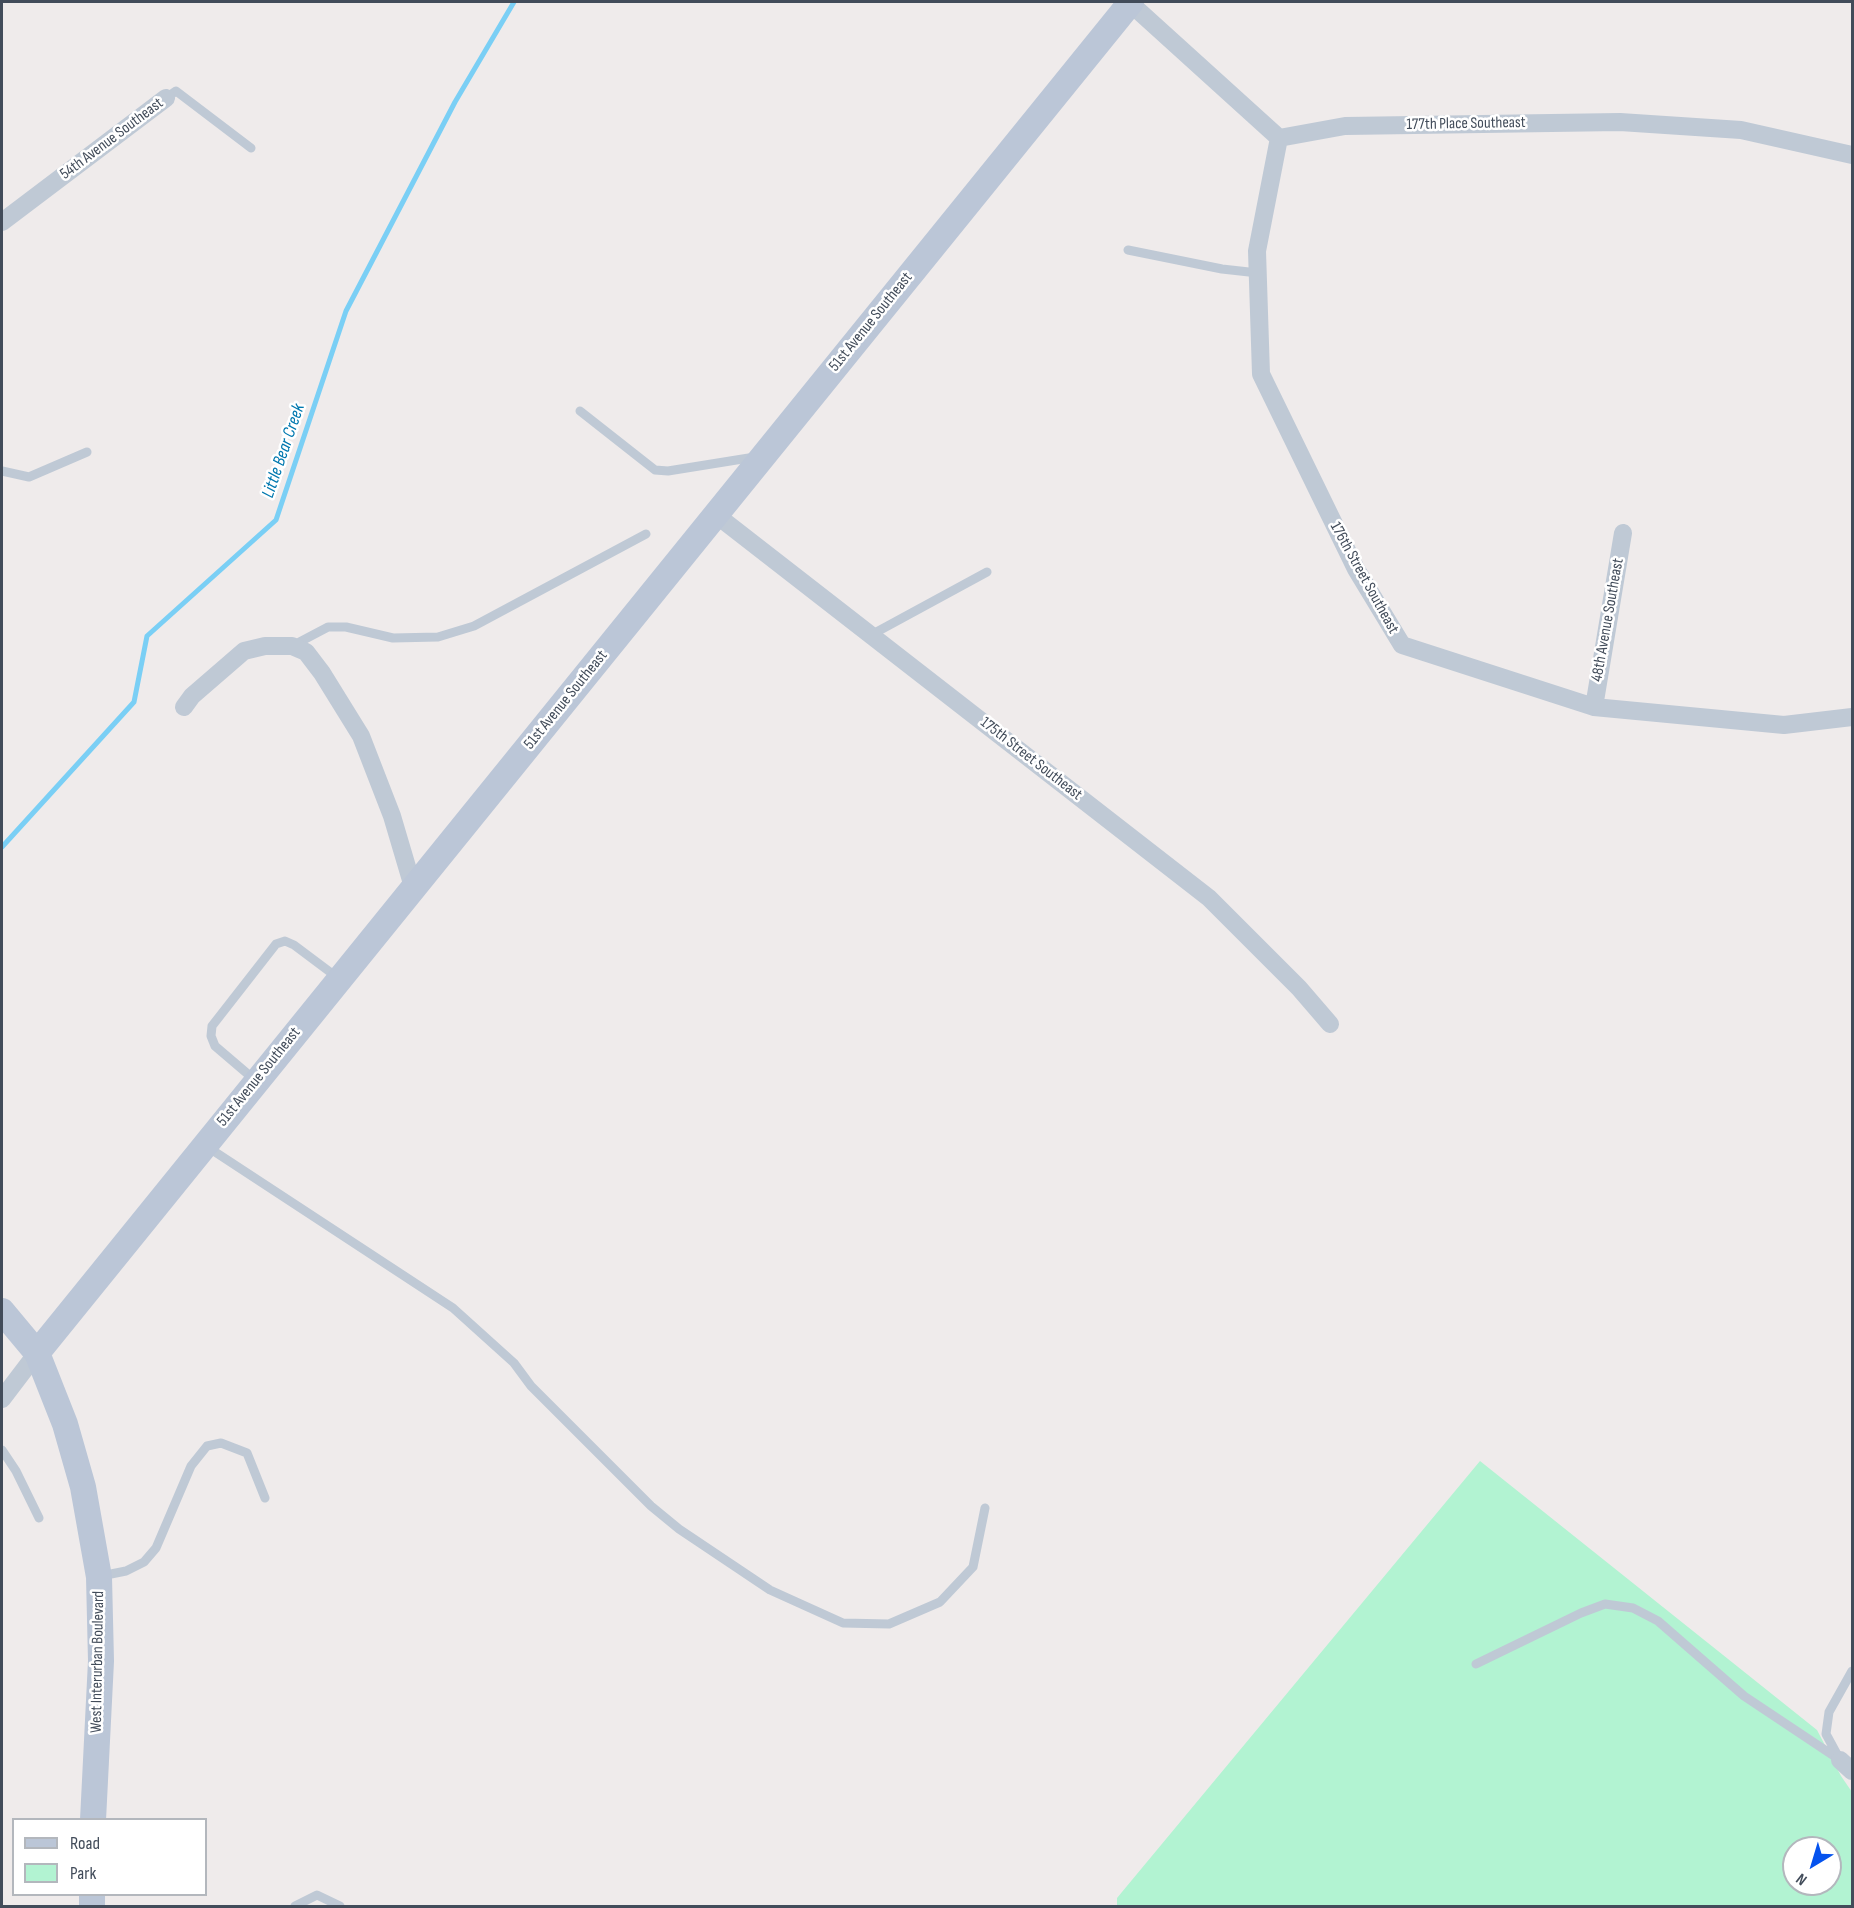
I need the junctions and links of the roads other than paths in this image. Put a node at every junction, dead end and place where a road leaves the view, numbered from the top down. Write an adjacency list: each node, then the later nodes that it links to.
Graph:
1 (1131, 2): 3 (street); 11 (street, 51st Avenue Southeast)
2 (166, 98): 4 (lane, 54th Avenue Southeast); 6 (street, 54th Avenue Southeast)
3 (1279, 138): 5 (street, 177th Place Southeast); 8 (street, 176th Street Southeast)
4 (251, 148)
5 (1852, 155)
6 (2, 222)
7 (1128, 250): 8 (lane)
8 (1258, 273): 20 (street, 176th Street Southeast)
9 (580, 411): 11 (lane)
10 (87, 452): 12 (lane)
11 (763, 455): 13 (street, 51st Avenue Southeast)
12 (2, 471)
13 (715, 514): 17 (street, 175th Street Southeast); 22 (street, 51st Avenue Southeast)
14 (1623, 533): 20 (street, 48th Avenue Southeast)
15 (646, 534): 18 (lane)
16 (987, 572): 17 (lane)
17 (871, 635): 24 (street, 175th Street Southeast)
18 (292, 646): 19 (street); 22 (street)
19 (184, 707)
20 (1594, 707): 21 (street, 176th Street Southeast)
21 (1852, 717)
22 (413, 887): 23 (street, 51st Avenue Southeast)
23 (339, 978): 25 (street, 51st Avenue Southeast); 25 (lane)
24 (1330, 1024)
25 (256, 1081): 26 (street, 51st Avenue Southeast)
26 (204, 1145): 28 (street, 51st Avenue Southeast); 32 (lane)
27 (2, 1311): 28 (street, West Interurban Boulevard)
28 (37, 1353): 29 (street, 51st Avenue Southeast); 34 (street, West Interurban Boulevard)
29 (2, 1399)
30 (2, 1450): 33 (lane)
31 (265, 1498): 34 (lane)
32 (985, 1508)
33 (39, 1518)
34 (99, 1577): 38 (street, West Interurban Boulevard)
35 (1476, 1664): 37 (lane)
36 (1852, 1671): 37 (lane)
37 (1846, 1766)
38 (93, 1818)
39 (295, 1906): 40 (lane)
40 (340, 1906)

